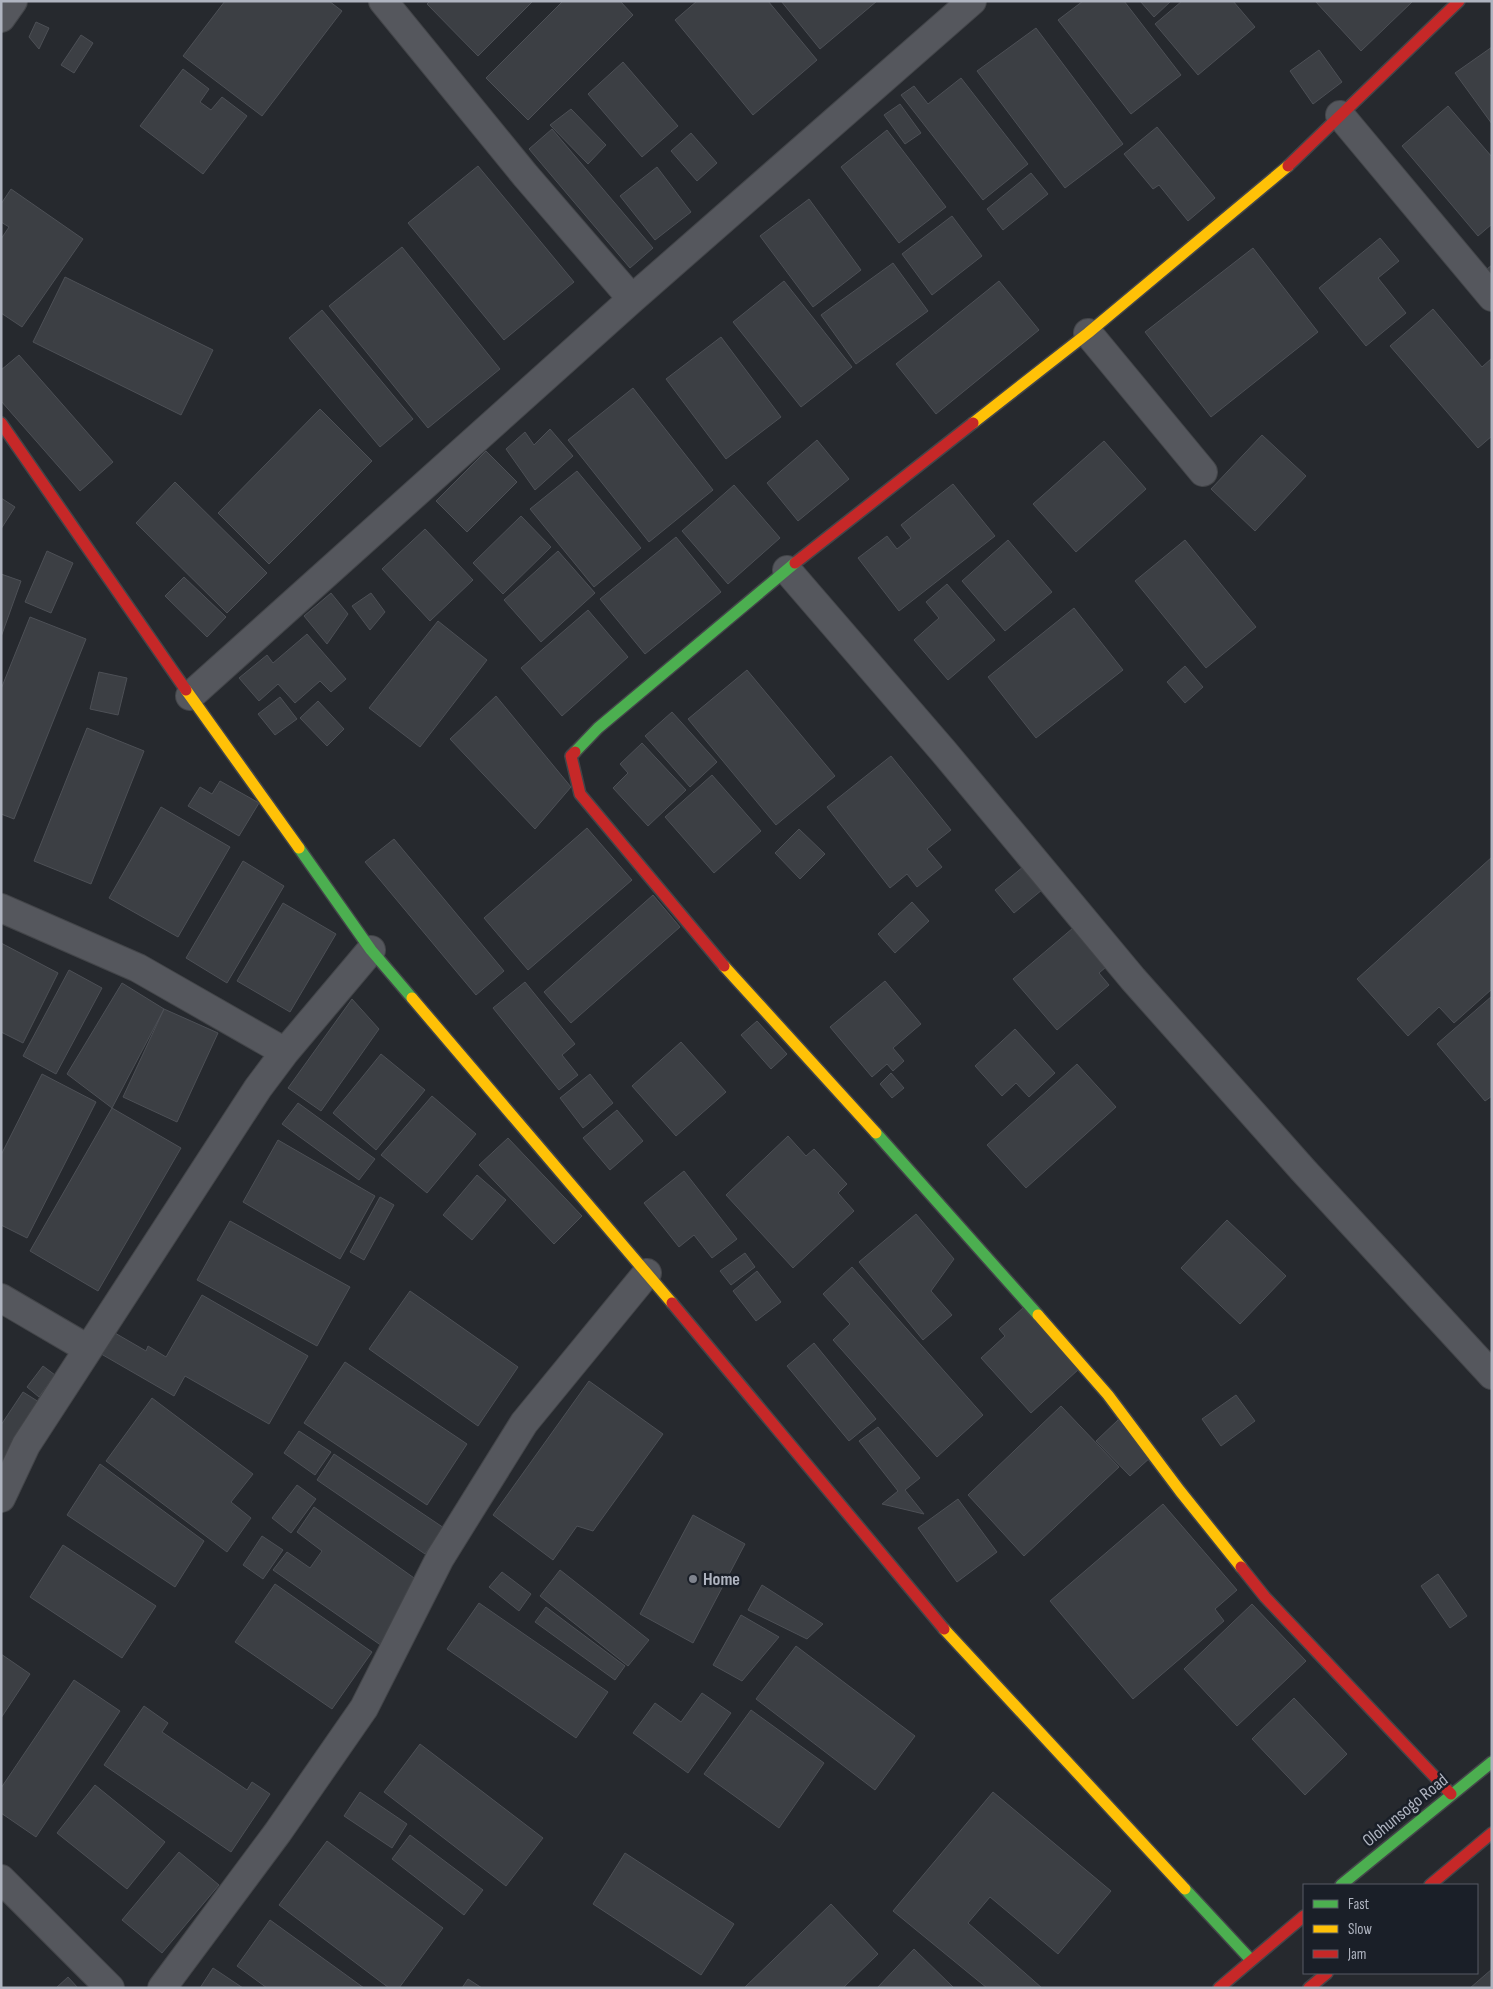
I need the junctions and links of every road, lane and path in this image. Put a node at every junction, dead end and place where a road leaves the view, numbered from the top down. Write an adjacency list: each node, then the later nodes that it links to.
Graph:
1 (13, 1): 5 (street)
2 (383, 1): 8 (street)
3 (1459, 1): 6 (street)
4 (961, 5): 8 (street)
5 (1, 18)
6 (1340, 115): 7 (street); 9 (street)
7 (1492, 297)
8 (632, 299): 13 (street)
9 (1088, 333): 11 (street); 12 (street)
10 (1, 423): 13 (street)
11 (1202, 472)
12 (787, 570): 20 (street); 23 (street)
13 (190, 696): 15 (street)
14 (1, 908): 16 (street)
15 (371, 950): 16 (street); 17 (street)
16 (285, 1052): 19 (street)
17 (647, 1273): 29 (street); 32 (street)
18 (1, 1298): 19 (street)
19 (88, 1349): 21 (street)
20 (1492, 1375)
21 (1, 1498)
22 (1492, 1762): 23 (street, Olohunsogo Road)
23 (1451, 1794): 26 (street, Olohunsogo Road)
24 (1492, 1833): 27 (street)
25 (1, 1880): 31 (street)
26 (1342, 1884)
27 (1431, 1884)
28 (1303, 1917): 29 (street)
29 (1251, 1960): 33 (street)
30 (1326, 1974): 34 (street)
31 (110, 1988)
32 (162, 1988)
33 (1219, 1988)
34 (1309, 1988)

